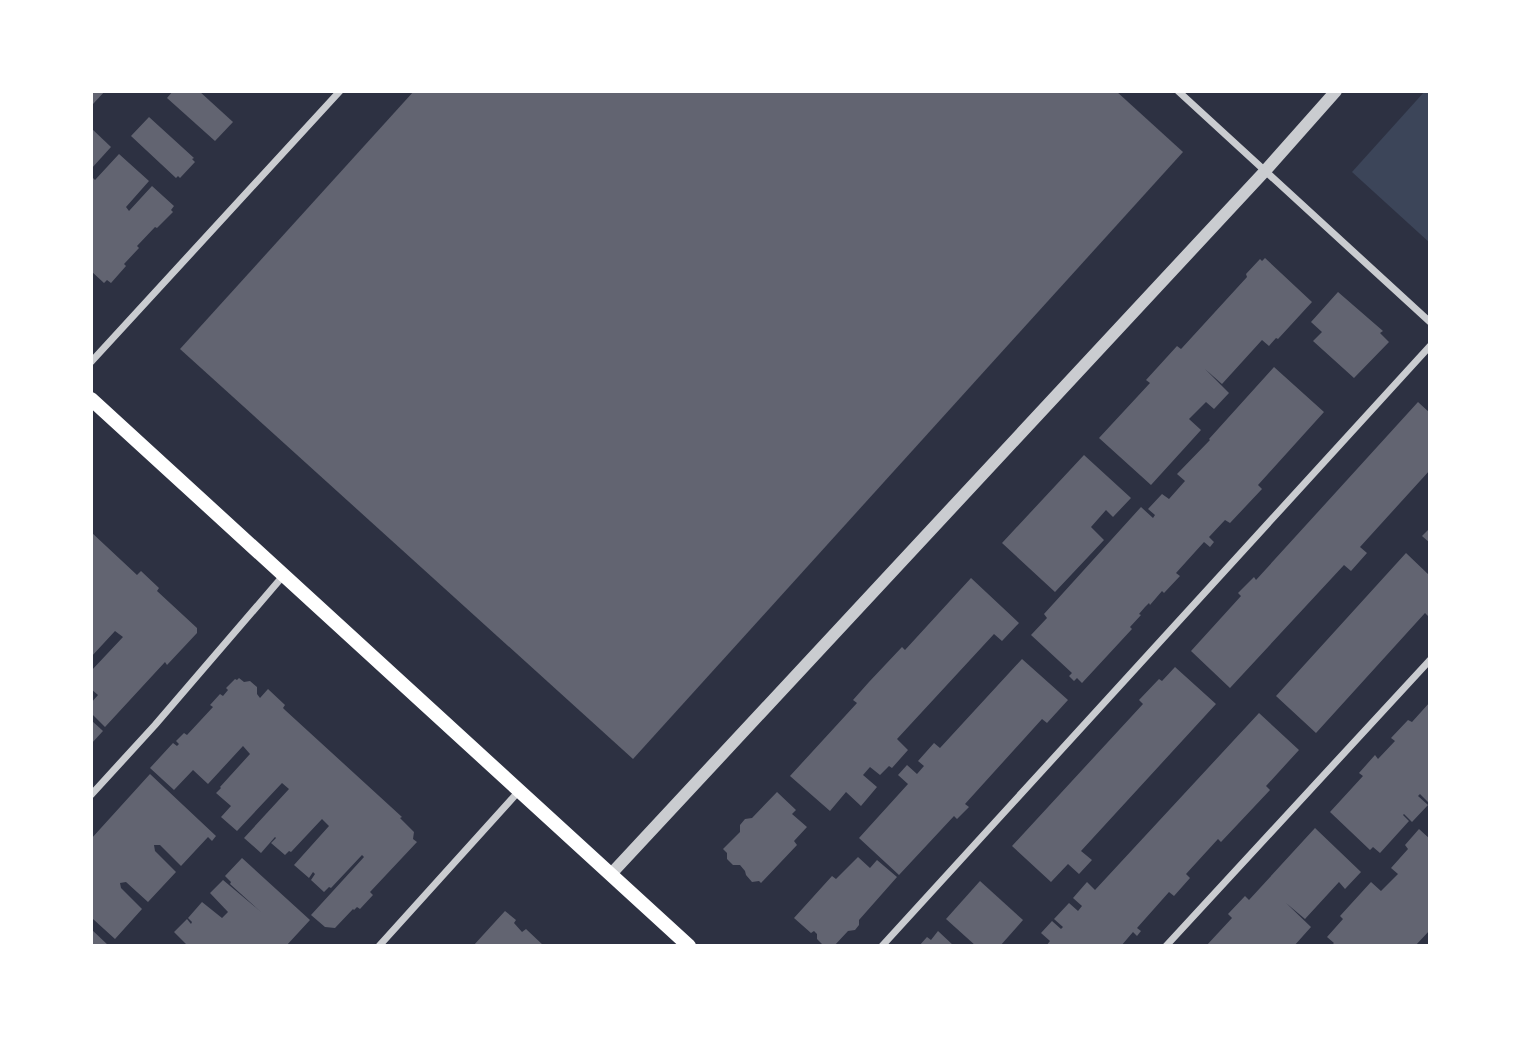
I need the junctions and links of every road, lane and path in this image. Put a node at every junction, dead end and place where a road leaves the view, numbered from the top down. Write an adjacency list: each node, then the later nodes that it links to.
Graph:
1 (340, 91): 7 (street)
2 (1178, 91): 4 (street)
3 (1336, 91): 4 (street)
4 (1265, 171): 5 (street); 13 (street)
5 (1430, 322)
6 (1430, 346): 16 (street)
7 (91, 362)
8 (91, 399): 9 (main road)
9 (284, 575): 11 (main road); 12 (street)
10 (1430, 660): 17 (street)
11 (520, 791): 13 (main road); 14 (street)
12 (91, 795)
13 (611, 874): 15 (main road)
14 (379, 946)
15 (689, 946)
16 (882, 946)
17 (1166, 946)

